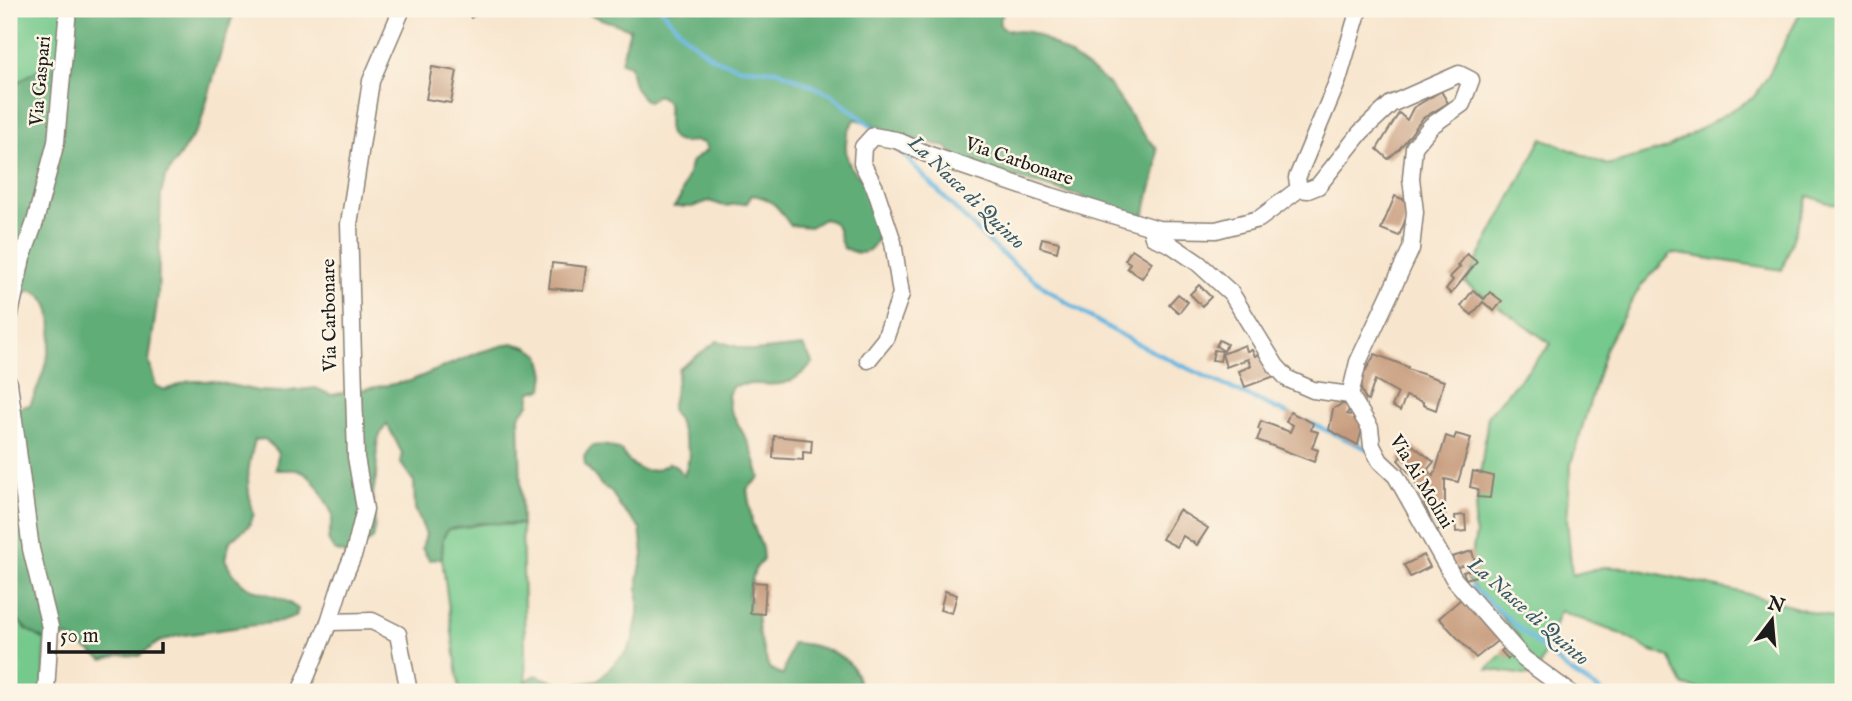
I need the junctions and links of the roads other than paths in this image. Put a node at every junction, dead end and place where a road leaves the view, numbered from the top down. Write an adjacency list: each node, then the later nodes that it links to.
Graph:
1 (68, 9): 6 (street, Via Gaspari)
2 (402, 9): 10 (street, Via Carbonare)
3 (1359, 9): 4 (street)
4 (1299, 189): 5 (street, Via Carbonare); 9 (street, Via Carbonare)
5 (1158, 229): 7 (street, Via Carbonare); 9 (street)
6 (9, 319)
7 (868, 360)
8 (9, 383): 11 (street)
9 (1350, 395): 14 (street, Via Ai Molini)
10 (329, 622): 12 (street, Via Carbonare); 13 (street)
11 (46, 692)
12 (300, 692)
13 (410, 692)
14 (1569, 692)

